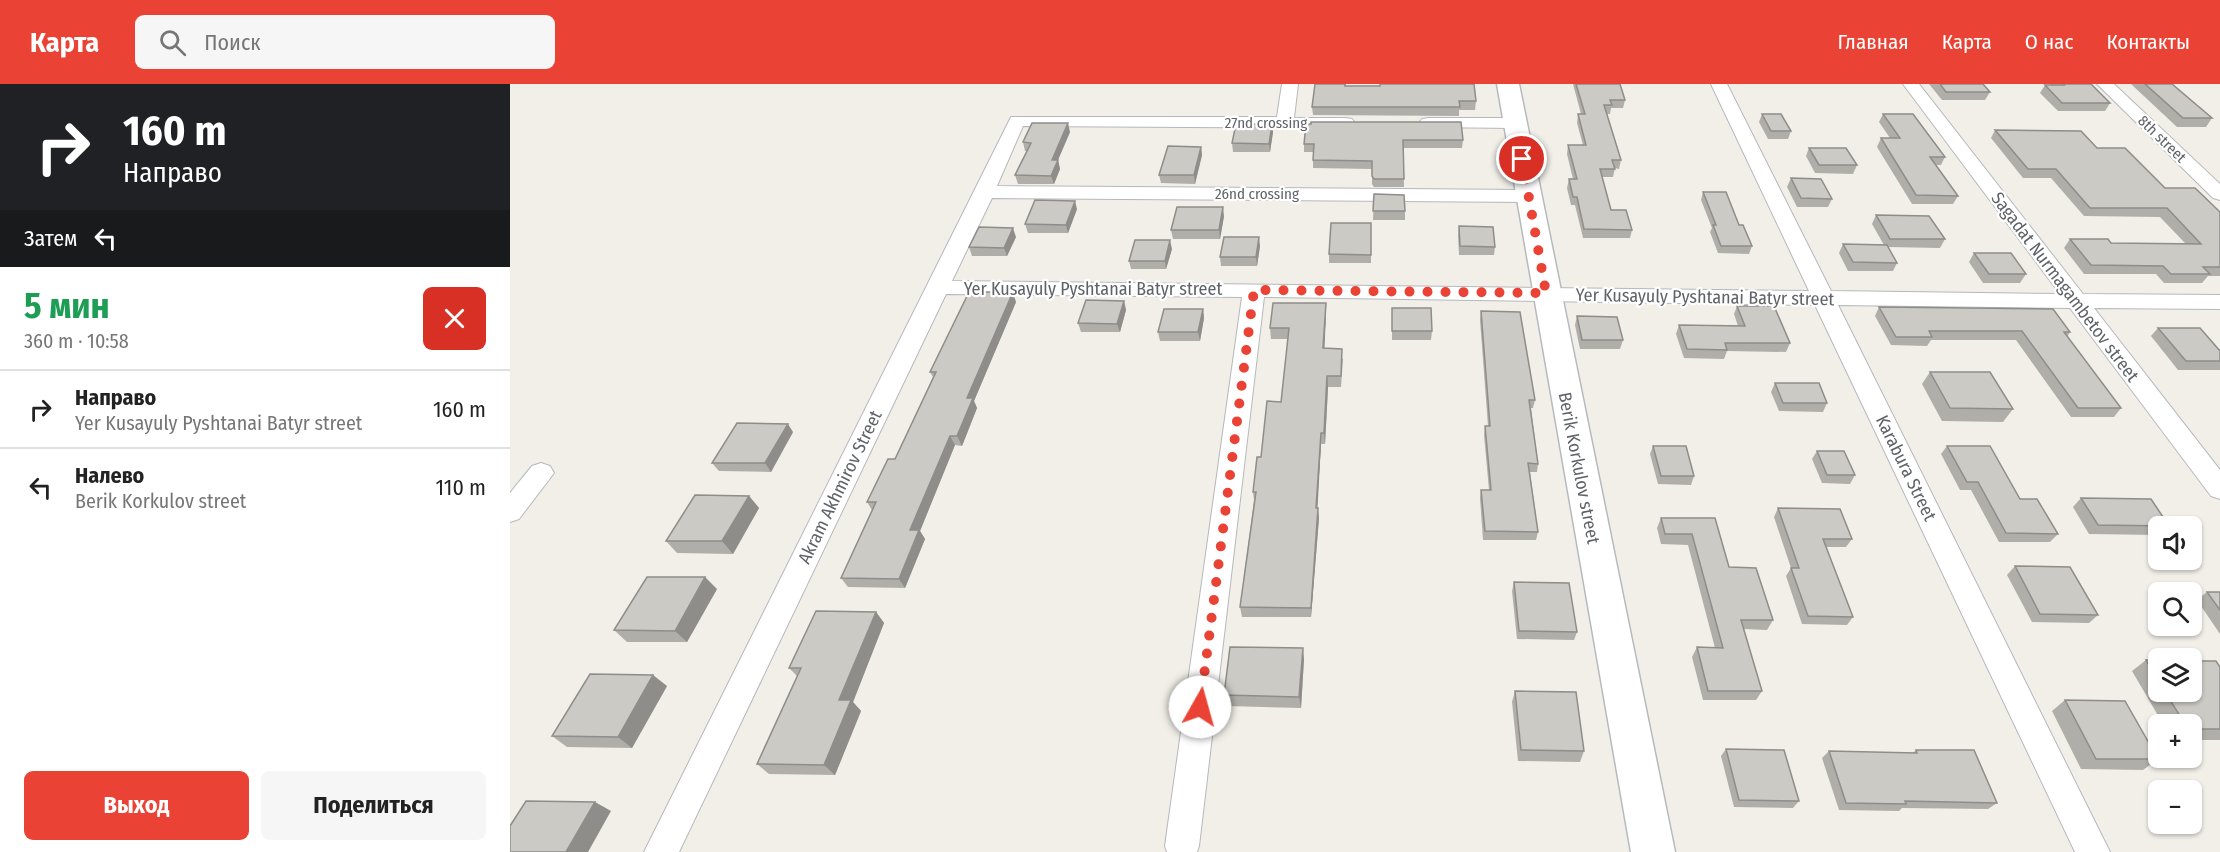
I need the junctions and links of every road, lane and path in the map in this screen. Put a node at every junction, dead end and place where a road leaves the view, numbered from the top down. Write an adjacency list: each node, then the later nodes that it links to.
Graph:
1 (1290, 84): 7 (street)
2 (1508, 84): 10 (street, Berik Korkulov street)
3 (1719, 84): 17 (street, Karabura Street)
4 (1911, 84): 18 (street, Sagadat Nurmagambetov street)
5 (2104, 84): 12 (street, 8th street)
6 (1017, 120): 7 (street, 27nd crossing); 11 (street, Akram Akhmirov Street)
7 (1285, 123): 8 (street, 27nd crossing)
8 (1365, 123)
9 (1411, 123): 10 (street)
10 (1515, 123): 13 (street, Berik Korkulov street)
11 (985, 192): 13 (street, 26nd crossing); 14 (street, Akram Akhmirov Street)
12 (2220, 194)
13 (1529, 196): 16 (street, Berik Korkulov street)
14 (938, 287): 15 (street, Yer Kusayuly Pyshtanai Batyr street); 24 (street, Akram Akhmirov Street)
15 (1254, 290): 16 (street, Yer Kusayuly Pyshtanai Batyr street); 23 (street)
16 (1546, 293): 17 (street, Yer Kusayuly Pyshtanai Batyr street); 25 (street, Berik Korkulov street)
17 (1824, 300): 18 (street, Yer Kusayuly Pyshtanai Batyr street); 26 (street, Karabura Street)
18 (2076, 301): 19 (street, Yer Kusayuly Pyshtanai Batyr street); 21 (street, Sagadat Nurmagambetov street)
19 (2220, 302)
20 (540, 473): 22 (street)
21 (2220, 489)
22 (510, 512)
23 (1182, 846)
24 (661, 852)
25 (1653, 852)
26 (2093, 852)

